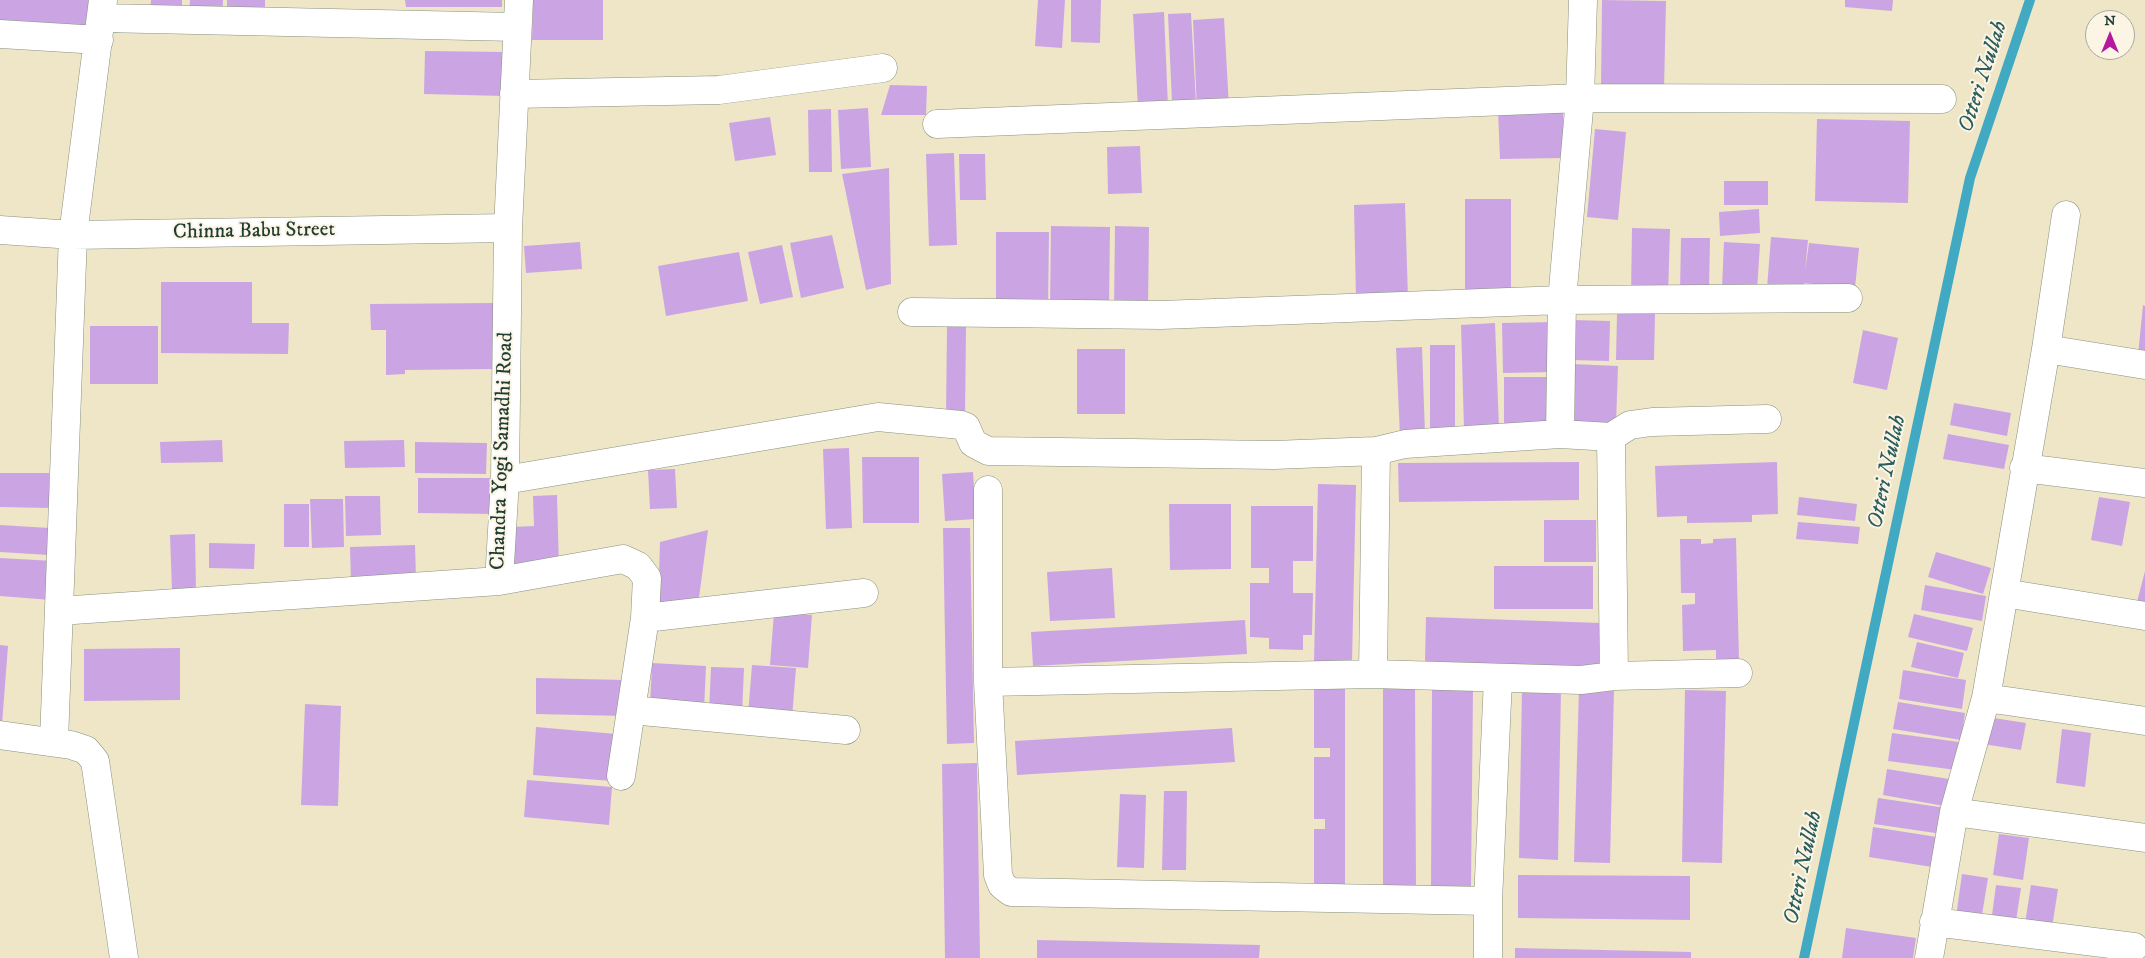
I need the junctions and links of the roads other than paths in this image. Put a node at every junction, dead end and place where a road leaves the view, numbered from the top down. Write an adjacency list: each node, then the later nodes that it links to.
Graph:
1 (519, 0): 4 (street, Chandra Yogi Samadhi Road)
2 (1583, 0): 8 (street)
3 (101, 19): 4 (street); 5 (street); 14 (street)
4 (516, 27): 7 (street, Chandra Yogi Samadhi Road)
5 (0, 34)
6 (883, 68): 7 (street)
7 (514, 94): 12 (street, Chandra Yogi Samadhi Road)
8 (1580, 98): 9 (street); 10 (street); 16 (street)
9 (1942, 99)
10 (937, 124)
11 (2066, 215): 18 (street)
12 (508, 228): 14 (street, Chinna Babu Street); 25 (street, Chandra Yogi Samadhi Road)
13 (0, 230): 14 (street, Chinna Babu Street)
14 (73, 235): 31 (street)
15 (1848, 298): 16 (street)
16 (1562, 300): 17 (street); 21 (street)
17 (912, 312)
18 (2046, 349): 19 (street); 24 (street)
19 (2145, 365)
20 (1767, 419): 22 (street)
21 (1560, 434): 22 (street); 23 (street)
22 (1611, 437): 36 (street)
23 (1376, 451): 25 (street); 35 (street)
24 (2024, 468): 26 (street); 30 (street)
25 (505, 480): 28 (street, Chandra Yogi Samadhi Road)
26 (2145, 483)
27 (988, 490): 38 (street)
28 (499, 581): 31 (street, Chandra Yogi Samadhi Road); 33 (street)
29 (864, 593): 33 (street)
30 (2004, 593): 32 (street); 39 (street)
31 (59, 610): 44 (street)
32 (2145, 616)
33 (645, 618): 40 (street)
34 (1738, 673): 36 (street)
35 (1373, 674): 37 (street); 38 (street)
36 (1614, 676): 37 (street)
37 (1498, 679): 48 (street)
38 (988, 682): 48 (street)
39 (1986, 698): 41 (street); 46 (street)
40 (631, 710): 42 (street); 45 (street)
41 (2145, 721)
42 (846, 730)
43 (0, 735): 44 (street)
44 (54, 741): 51 (street)
45 (621, 776)
46 (1954, 812): 47 (street); 49 (street)
47 (2145, 838)
48 (1488, 901): 52 (street)
49 (1934, 922): 50 (street); 53 (street)
50 (2134, 947)
51 (124, 958)
52 (1488, 958)
53 (1929, 958)

